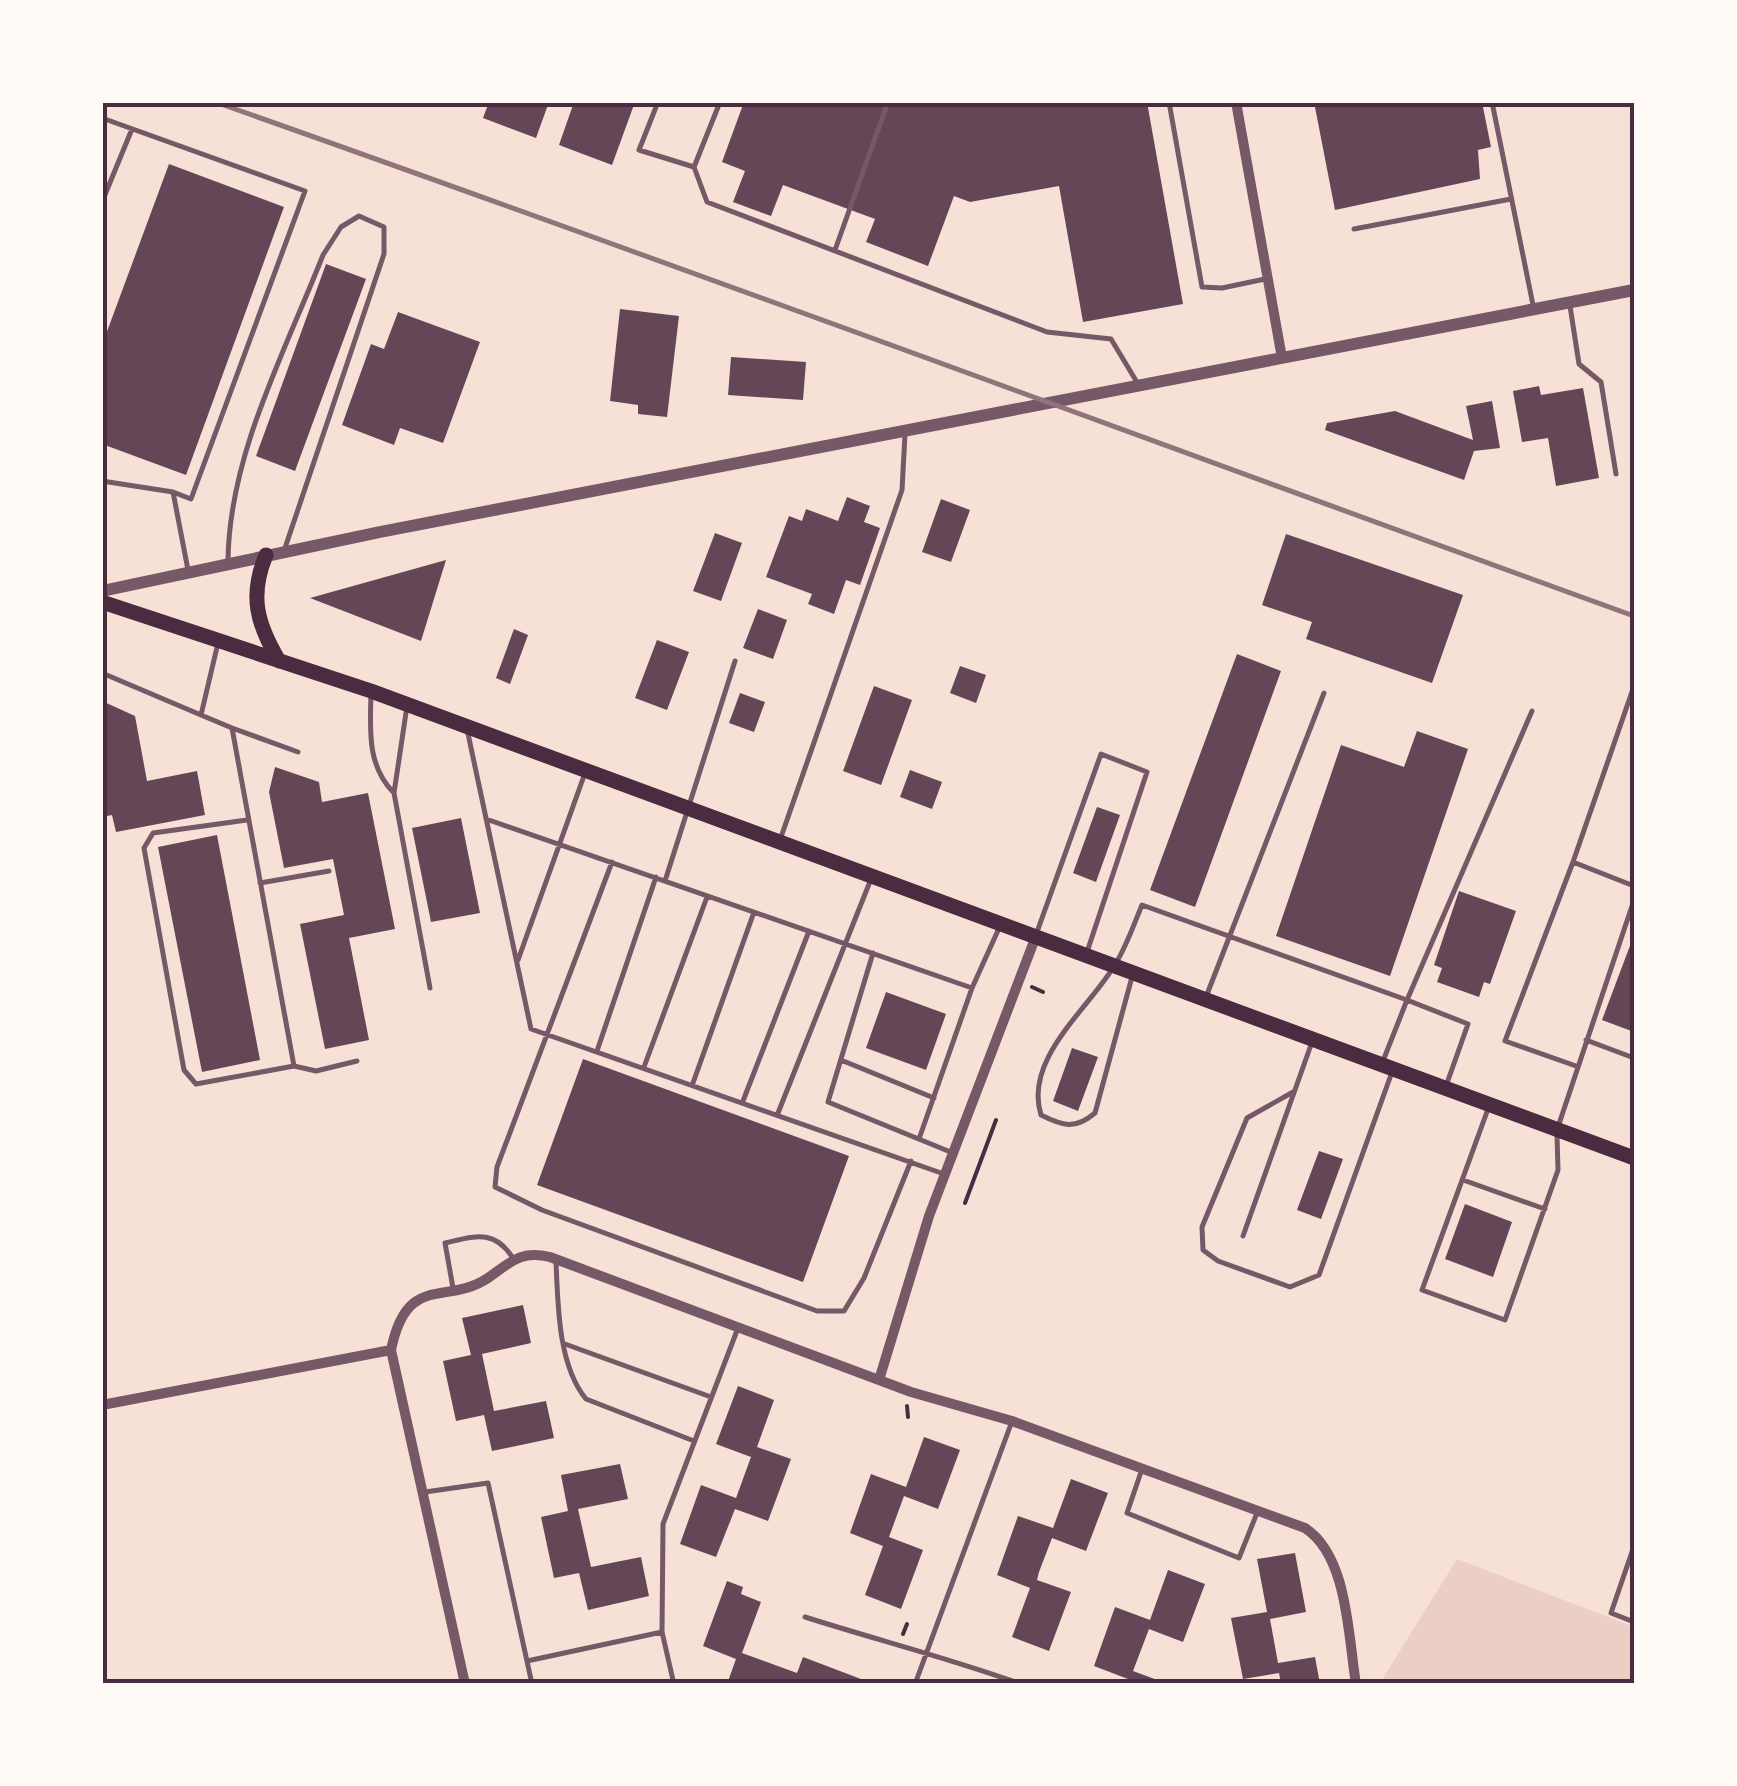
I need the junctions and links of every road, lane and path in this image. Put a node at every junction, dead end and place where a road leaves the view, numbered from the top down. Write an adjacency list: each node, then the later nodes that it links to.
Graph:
1 (658, 102): 9 (lane)
2 (720, 102): 9 (lane)
3 (888, 102): 13 (lane)
4 (1169, 102): 14 (lane)
5 (1236, 102): 14 (street)
6 (1492, 102): 10 (lane)
7 (102, 118): 8 (lane)
8 (132, 129): 11 (lane); 23 (lane)
9 (694, 166): 13 (lane)
10 (1510, 198): 12 (lane); 17 (lane)
11 (102, 202)
12 (1354, 229)
13 (835, 251): 19 (lane)
14 (1268, 278): 18 (street)
15 (1634, 290): 16 (street)
16 (1569, 303): 17 (street); 21 (lane)
17 (1534, 310): 18 (street)
18 (1282, 358): 19 (street)
19 (1140, 387): 20 (street)
20 (905, 434): 24 (street); 48 (lane)
21 (1616, 474)
22 (102, 481): 23 (lane)
23 (173, 492): 27 (lane)
24 (284, 552): 25 (street); 26 (lane)
25 (266, 556): 26 (street); 31 (main road)
26 (228, 564): 27 (street)
27 (189, 573): 28 (street)
28 (102, 591)
29 (102, 602): 30 (main road)
30 (219, 640): 31 (main road); 39 (lane)
31 (278, 661): 35 (main road)
32 (734, 661): 45 (lane)
33 (102, 673): 39 (lane)
34 (1634, 686): 51 (lane)
35 (372, 692): 37 (main road); 44 (lane)
36 (1324, 692): 63 (lane)
37 (407, 705): 40 (main road); 44 (lane)
38 (1532, 711): 74 (lane)
39 (202, 715): 41 (lane)
40 (467, 726): 43 (main road); 46 (lane)
41 (232, 728): 42 (lane); 47 (lane)
42 (298, 752)
43 (586, 770): 45 (main road); 49 (lane)
44 (394, 793): 71 (lane)
45 (690, 809): 48 (main road); 55 (lane)
46 (486, 818): 49 (lane); 68 (lane)
47 (247, 820): 56 (lane); 82 (lane)
48 (779, 842): 54 (main road)
49 (562, 845): 50 (lane); 68 (lane)
50 (612, 862): 53 (lane); 75 (lane)
51 (1572, 862): 57 (lane); 84 (lane)
52 (329, 871): 56 (lane)
53 (656, 877): 55 (lane); 78 (lane)
54 (872, 877): 61 (main road); 65 (lane)
55 (665, 881): 58 (lane)
56 (260, 883): 82 (lane)
57 (1634, 886)
58 (708, 896): 60 (lane); 85 (lane)
59 (1634, 900): 77 (lane)
60 (754, 912): 62 (lane); 86 (lane)
61 (1001, 923): 64 (main road); 72 (lane)
62 (808, 932): 65 (lane); 90 (lane)
63 (1229, 935): 69 (lane); 73 (lane); 74 (lane)
64 (1036, 936): 67 (main road); 67 (lane); 96 (street)
65 (842, 943): 66 (lane); 92 (lane)
66 (873, 953): 72 (lane); 81 (lane)
67 (1086, 955): 69 (main road)
68 (517, 962): 75 (lane)
69 (1115, 966): 70 (main road); 70 (lane)
70 (1133, 972): 73 (main road)
71 (430, 988)
72 (972, 988): 89 (lane)
73 (1206, 999): 76 (main road)
74 (1407, 1000): 83 (lane); 87 (lane)
75 (550, 1035): 78 (lane); 98 (lane)
76 (1313, 1039): 83 (main road); 88 (lane)
77 (1586, 1040): 79 (lane); 84 (lane)
78 (598, 1052): 85 (lane)
79 (1634, 1058)
80 (358, 1060): 82 (lane)
81 (841, 1060): 89 (lane); 95 (lane)
82 (294, 1066)
83 (1387, 1066): 87 (main road); 88 (lane)
84 (1576, 1066): 94 (lane)
85 (644, 1068): 86 (lane)
86 (692, 1084): 90 (lane)
87 (1446, 1088): 91 (main road)
88 (1293, 1092): 103 (lane)
89 (934, 1098): 95 (lane)
90 (743, 1101): 92 (lane)
91 (1490, 1104): 94 (main road); 100 (lane)
92 (778, 1113): 98 (lane)
93 (996, 1120): 101 (path)
94 (1557, 1130): 97 (main road); 102 (lane)
95 (919, 1139): 96 (lane)
96 (953, 1153): 99 (street)
97 (1634, 1158)
98 (911, 1162): 99 (lane)
99 (945, 1174): 110 (street)
100 (1462, 1179): 102 (lane); 102 (lane)
101 (965, 1203)
102 (1545, 1209)
103 (1242, 1236)
104 (513, 1258): 105 (street); 106 (street); 106 (lane)
105 (556, 1259): 107 (street); 108 (lane)
106 (453, 1288): 109 (street)
107 (738, 1328): 110 (street); 111 (lane)
108 (565, 1344): 111 (lane); 114 (lane)
109 (390, 1350): 112 (street); 116 (street)
110 (879, 1380): 113 (street)
111 (711, 1398): 114 (lane)
112 (102, 1405)
113 (1012, 1421): 115 (street); 122 (lane)
114 (695, 1441): 121 (lane)
115 (1141, 1472): 117 (street); 117 (lane)
116 (422, 1492): 123 (lane); 124 (street)
117 (1257, 1512): 129 (street)
118 (1634, 1546): 120 (lane)
119 (805, 1617): 122 (lane)
120 (1634, 1622)
121 (662, 1632): 123 (lane); 126 (lane)
122 (927, 1650): 127 (lane); 128 (lane)
123 (527, 1660): 125 (lane)
124 (465, 1684)
125 (532, 1684)
126 (658, 1684)
127 (915, 1684)
128 (1021, 1684)
129 (1356, 1684)

